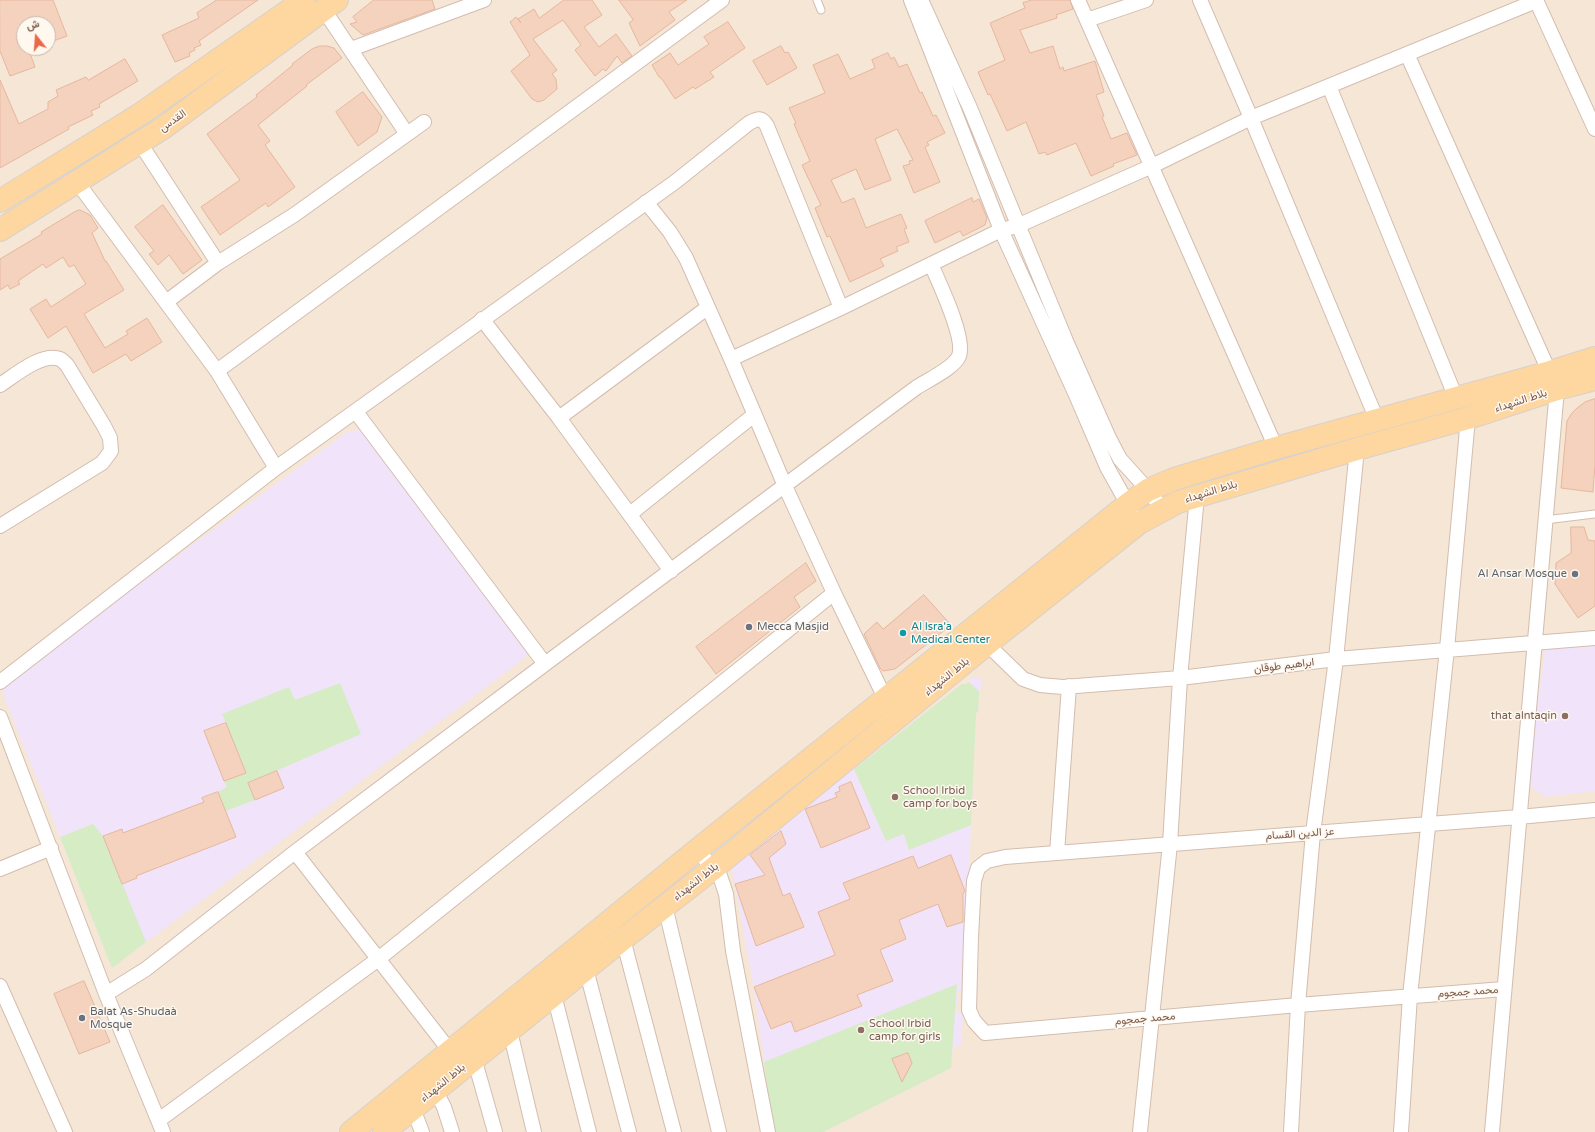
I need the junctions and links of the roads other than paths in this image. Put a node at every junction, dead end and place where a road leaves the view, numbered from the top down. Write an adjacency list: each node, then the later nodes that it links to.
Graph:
1 (304, 0): 12 (main road)
2 (484, 0): 15 (street)
3 (722, 0): 38 (street)
4 (817, 0): 13 (lane)
5 (911, 0): 29 (street)
6 (921, 0): 27 (street)
7 (1078, 0): 14 (street)
8 (1146, 0): 14 (street)
9 (1200, 0): 18 (street)
10 (1536, 0): 16 (street); 20 (street)
11 (330, 5): 15 (street); 22 (main road, القدس)
12 (282, 8): 25 (main road)
13 (822, 10)
14 (1087, 20): 23 (street)
15 (351, 49): 21 (street)
16 (1407, 54): 17 (street); 40 (street)
17 (1329, 86): 18 (street); 42 (street)
18 (1251, 118): 23 (street); 47 (street)
19 (424, 122): 21 (street)
20 (1595, 129)
21 (407, 134): 30 (street)
22 (140, 143): 24 (main road, القدس); 30 (street)
23 (1152, 166): 27 (street); 48 (street)
24 (77, 182): 28 (main road, القدس); 32 (street)
25 (0, 201)
26 (646, 202): 33 (street); 34 (street); 35 (street)
27 (1018, 226): 29 (street); 52 (street)
28 (0, 230)
29 (1001, 230): 31 (street); 54 (street)
30 (218, 263): 32 (street)
31 (931, 264): 34 (street); 51 (street)
32 (166, 302): 38 (street)
33 (707, 308): 37 (street); 45 (street)
34 (841, 308): 37 (street)
35 (482, 319): 43 (street); 45 (street)
36 (1595, 358): 40 (main road)
37 (731, 359): 44 (street)
38 (217, 371): 50 (street)
39 (1595, 379): 40 (main road, بلاط الشهداء)
40 (1554, 381): 42 (main road); 46 (main road, بلاط الشهداء); 58 (street)
41 (0, 385): 60 (street)
42 (1456, 398): 47 (main road)
43 (356, 412): 50 (street); 68 (street)
44 (754, 415): 51 (street); 56 (street)
45 (559, 418): 56 (street)
46 (1468, 418): 49 (main road, بلاط الشهداء); 66 (street)
47 (1377, 420): 48 (main road)
48 (1276, 448): 52 (main road)
49 (1357, 449): 53 (main road, بلاط الشهداء); 67 (street)
50 (276, 468): 70 (street)
51 (784, 486): 61 (street); 62 (street)
52 (1148, 490): 54 (main road); 55 (street)
53 (1197, 496): 55 (main road, بلاط الشهداء); 69 (street)
54 (1128, 504): 59 (street); 72 (main road)
55 (1162, 510): 59 (main road, بلاط الشهداء)
56 (630, 514): 61 (street)
57 (1595, 514): 58 (lane)
58 (1545, 520): 64 (street)
59 (1139, 523): 65 (main road, بلاط الشهداء)
60 (0, 526)
61 (671, 571): 68 (street)
62 (834, 593): 72 (street); 88 (street)
63 (1595, 638): 64 (street, ابراهيم طوقان)
64 (1534, 642): 66 (street, ابراهيم طوقان); 75 (street)
65 (987, 644): 71 (street, ابراهيم طوقان); 84 (main road, بلاط الشهداء)
66 (1447, 649): 67 (street, ابراهيم طوقان); 76 (street)
67 (1336, 659): 69 (street, ابراهيم طوقان); 77 (street)
68 (545, 664): 81 (street)
69 (1180, 678): 71 (street, ابراهيم طوقان); 78 (street)
70 (0, 682)
71 (1069, 686): 82 (street)
72 (885, 698): 80 (main road)
73 (0, 717): 79 (street)
74 (1595, 810): 75 (street, عز الدين القسام)
75 (1519, 817): 76 (street, عز الدين القسام); 91 (street)
76 (1428, 824): 77 (street, عز الدين القسام); 94 (street)
77 (1313, 833): 78 (street, عز الدين القسام); 95 (street)
78 (1170, 844): 82 (street, عز الدين القسام); 96 (street)
79 (51, 848): 85 (street); 92 (street)
80 (697, 850): 84 (street); 98 (main road)
81 (295, 852): 88 (street); 92 (street)
82 (1057, 853): 83 (street, عز الدين القسام)
83 (1004, 857): 96 (street, محمد جمجوم)
84 (714, 868): 86 (main road, بلاط الشهداء); 114 (street)
85 (0, 869)
86 (665, 906): 87 (main road, بلاط الشهداء); 113 (street)
87 (623, 939): 89 (main road, بلاط الشهداء); 112 (street)
88 (377, 960): 98 (street); 102 (street)
89 (586, 969): 93 (main road, بلاط الشهداء); 111 (street)
90 (0, 986): 103 (street)
91 (1504, 989): 94 (street, محمد جمجوم); 118 (street)
92 (106, 994): 102 (street)
93 (554, 995): 97 (main road, بلاط الشهداء); 110 (street)
94 (1410, 996): 95 (street, محمد جمجوم); 117 (street)
95 (1298, 1005): 96 (street, محمد جمجوم); 116 (street)
96 (1152, 1018): 115 (street)
97 (510, 1031): 99 (main road, بلاط الشهداء); 109 (street)
98 (450, 1051): 104 (main road)
99 (474, 1058): 100 (main road, بلاط الشهداء); 108 (street)
100 (435, 1090): 101 (main road, بلاط الشهداء); 107 (street)
101 (411, 1109): 105 (main road, بلاط الشهداء); 106 (street)
102 (161, 1126)
103 (65, 1132)
104 (350, 1132)
105 (384, 1132)
106 (422, 1132)
107 (452, 1132)
108 (495, 1132)
109 (534, 1132)
110 (589, 1132)
111 (629, 1132)
112 (674, 1132)
113 (719, 1132)
114 (768, 1132)
115 (1140, 1132)
116 (1290, 1132)
117 (1401, 1132)
118 (1492, 1132)

